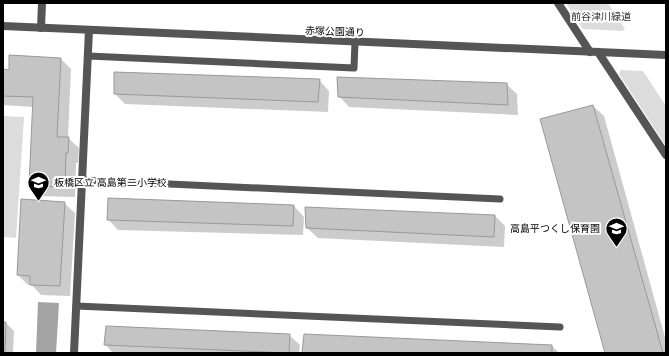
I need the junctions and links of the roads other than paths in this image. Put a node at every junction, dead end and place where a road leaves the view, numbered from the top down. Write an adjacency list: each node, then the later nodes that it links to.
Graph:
1 (42, 3): 4 (street)
2 (558, 3): 7 (street)
3 (3, 26): 4 (street, 赤塚公園通り)
4 (41, 28): 5 (street, 赤塚公園通り)
5 (89, 30): 6 (street, 赤塚公園通り); 9 (street)
6 (355, 42): 7 (street, 赤塚公園通り); 9 (lane)
7 (594, 52): 8 (street, 赤塚公園通り); 10 (street)
8 (666, 55)
9 (88, 56): 11 (street)
10 (666, 155)
11 (82, 180): 12 (lane); 13 (street)
12 (500, 199)
13 (76, 306): 14 (lane); 15 (street)
14 (560, 327)
15 (74, 353)

